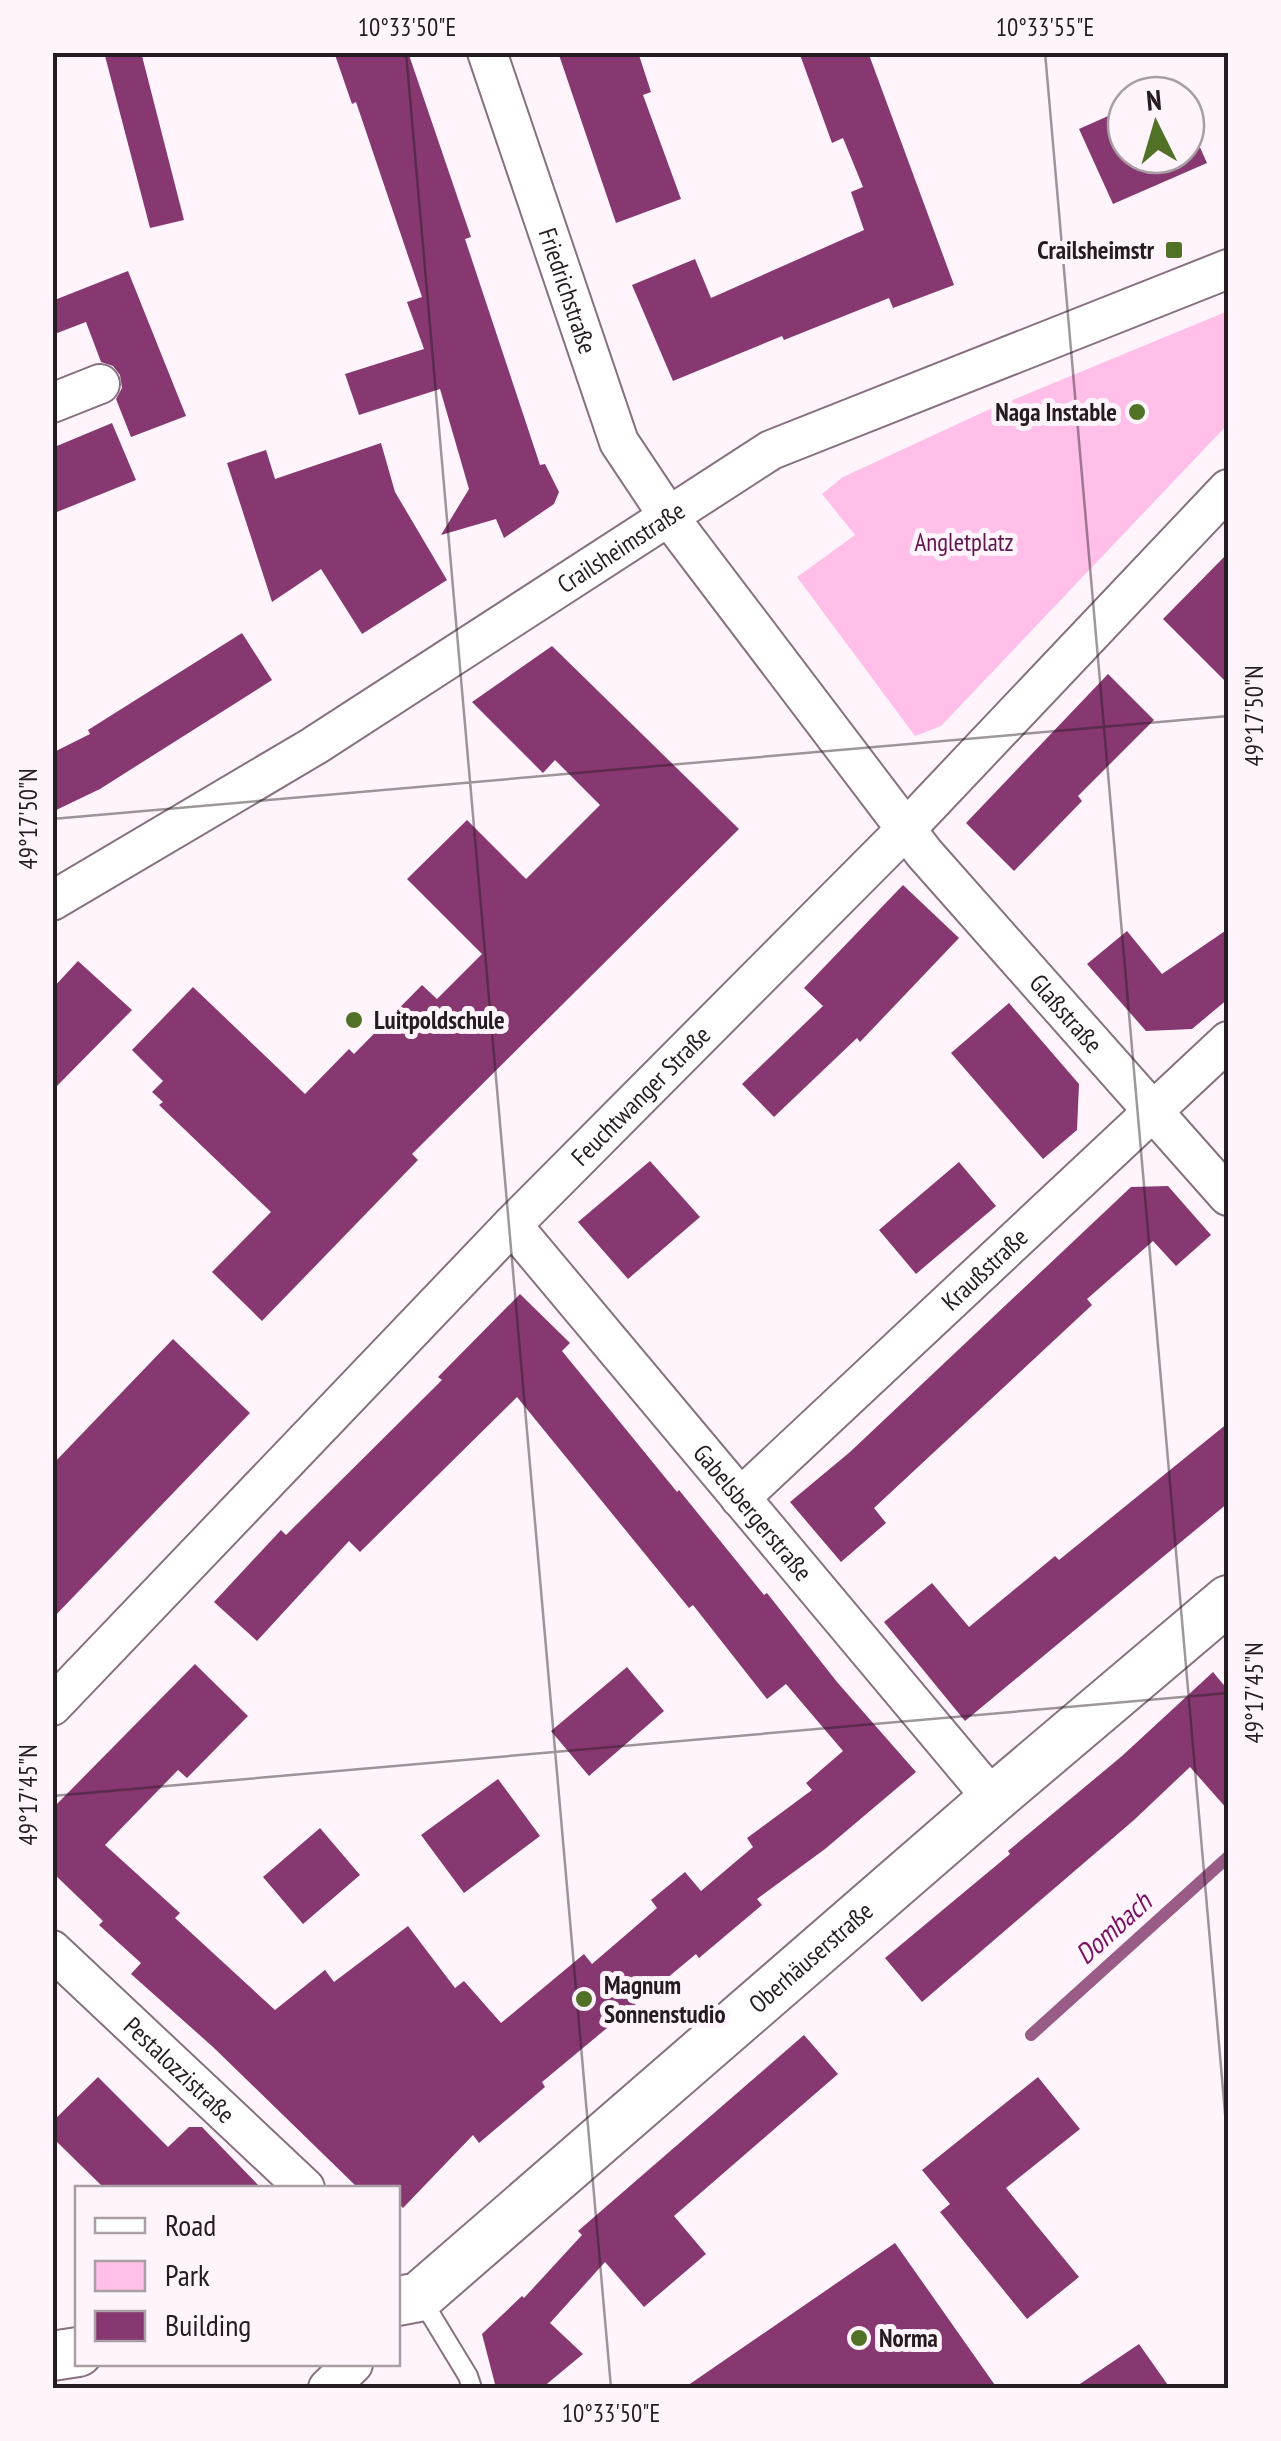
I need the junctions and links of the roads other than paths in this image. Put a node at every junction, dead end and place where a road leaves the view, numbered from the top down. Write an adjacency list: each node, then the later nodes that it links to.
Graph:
1 (487, 52): 6 (street, Friedrichstraße)
2 (1228, 268): 6 (street, Crailsheimstraße)
3 (100, 384): 4 (street)
4 (52, 404)
5 (1228, 490): 7 (street, Feuchtwanger Straße)
6 (669, 518): 7 (street); 8 (street, Crailsheimstraße)
7 (906, 829): 10 (street, Glaßstraße); 12 (street, Feuchtwanger Straße)
8 (52, 901)
9 (1228, 1040): 10 (street, Kraußstraße)
10 (1153, 1108): 11 (street, Glaßstraße); 13 (street, Kraußstraße)
11 (1228, 1196)
12 (512, 1225): 13 (street, Gabelsbergerstraße); 15 (street, Feuchtwanger Straße)
13 (740, 1498): 16 (street, Gabelsbergerstraße)
14 (1228, 1600): 16 (street, Oberhäuserstraße)
15 (52, 1706)
16 (992, 1799): 19 (street, Oberhäuserstraße)
17 (52, 1950): 18 (street, Pestalozzistraße)
18 (302, 2186)
19 (403, 2298): 22 (lane)
20 (350, 2366): 21 (street)
21 (328, 2388)
22 (472, 2388)

